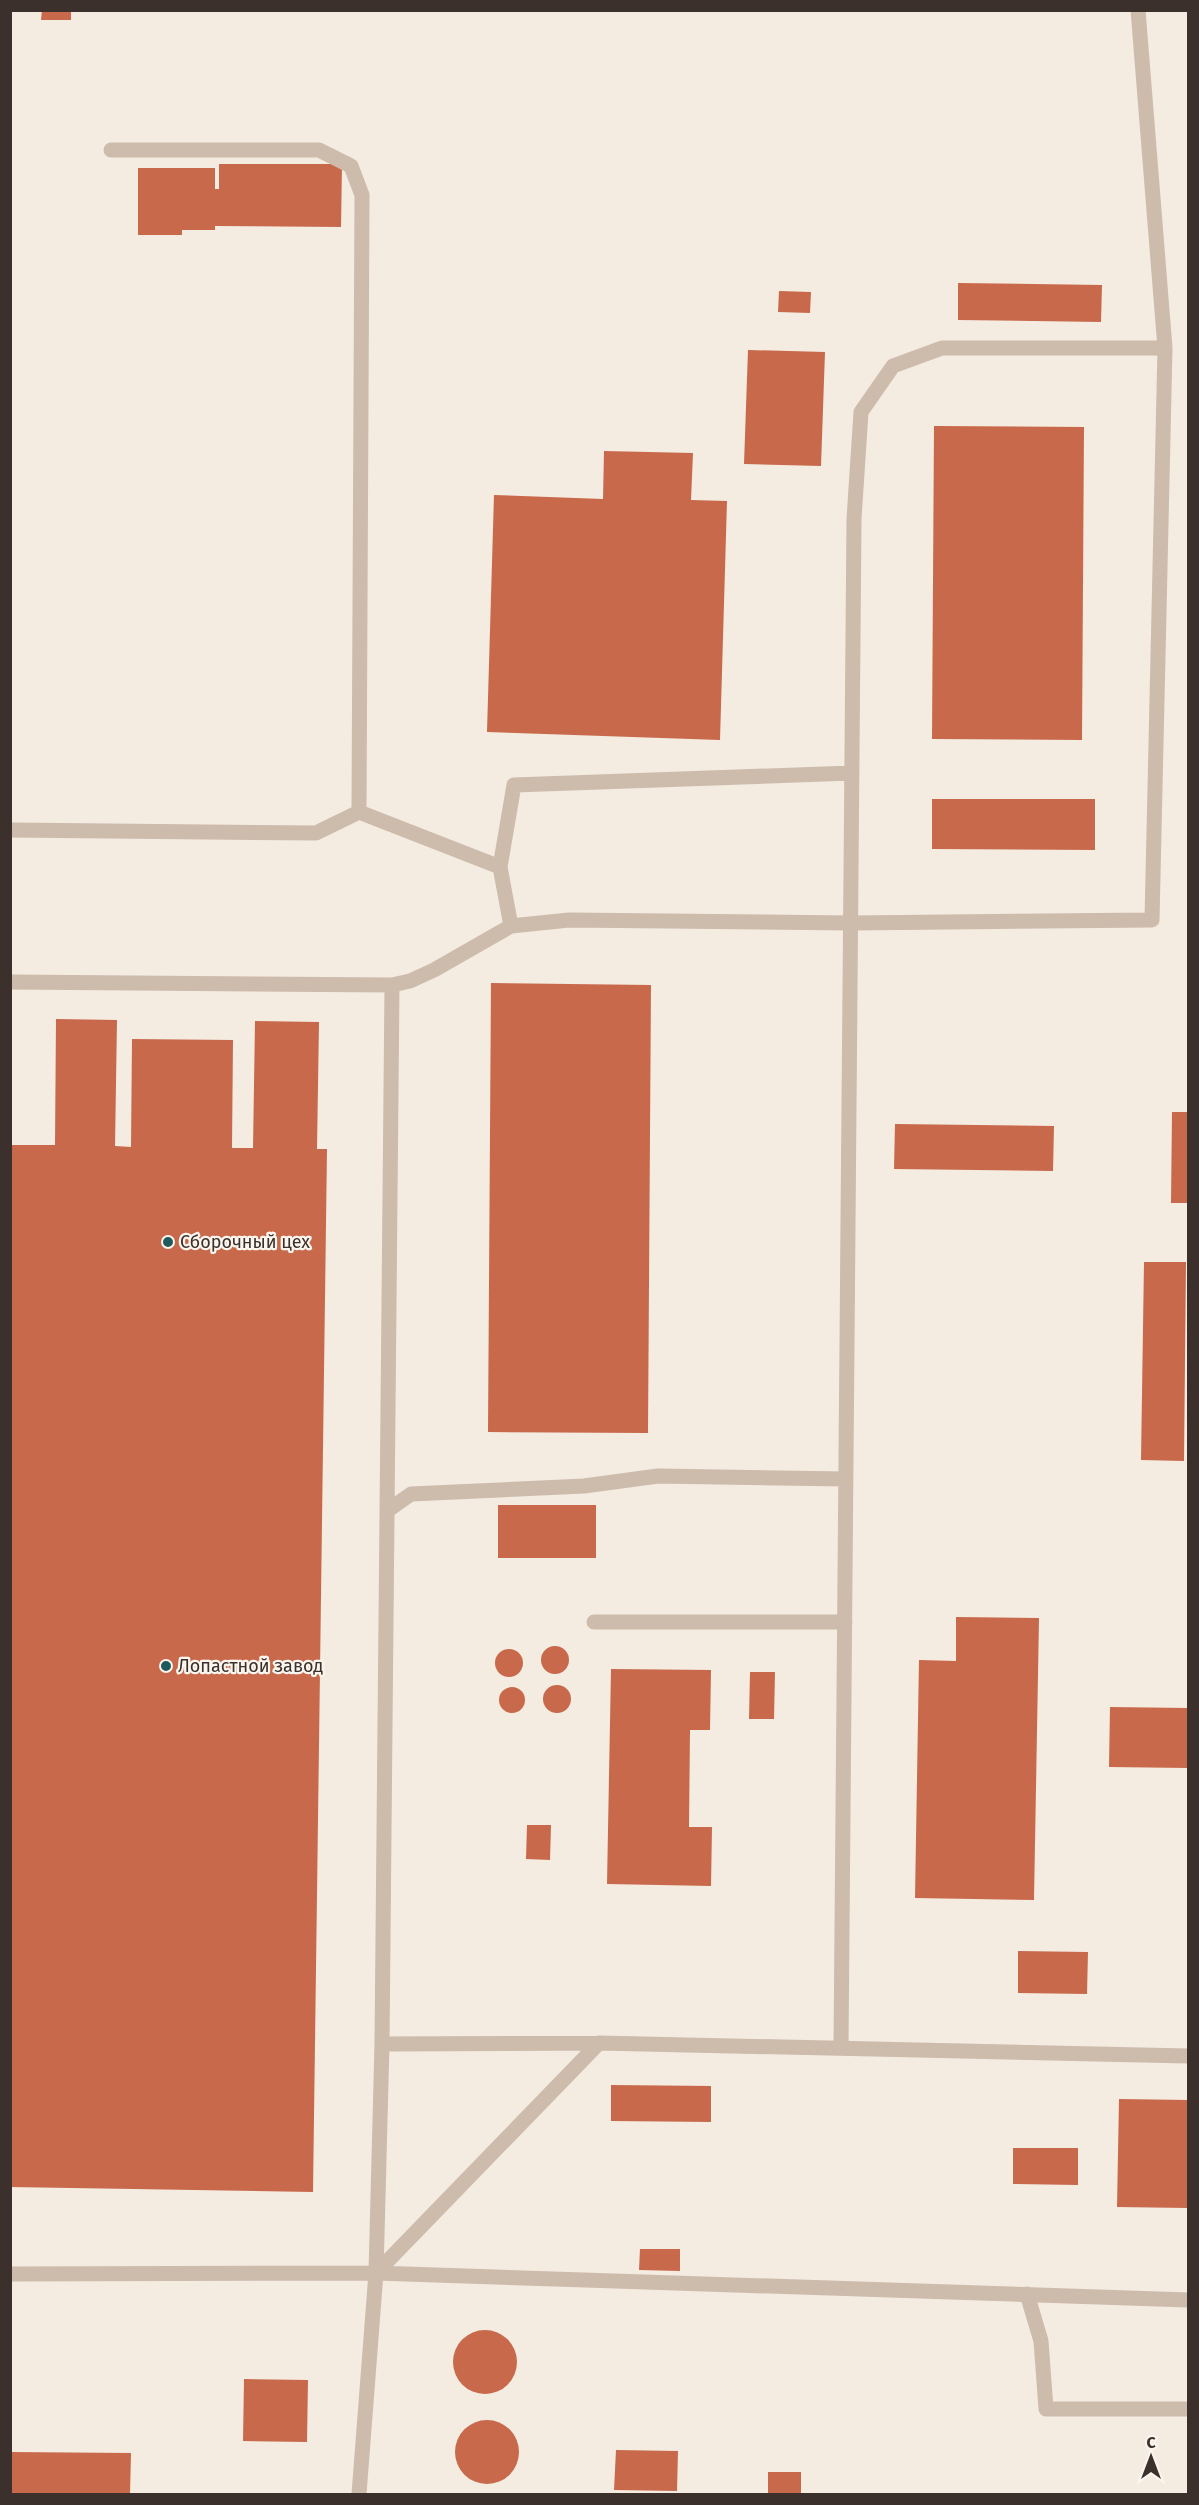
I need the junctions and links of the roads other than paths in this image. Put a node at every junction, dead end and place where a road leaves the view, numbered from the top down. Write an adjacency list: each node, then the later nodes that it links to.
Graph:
1 (1138, 10): 3 (lane)
2 (111, 150): 5 (lane)
3 (1165, 348): 4 (lane); 8 (lane)
4 (852, 773): 7 (lane); 8 (lane)
5 (359, 812): 6 (lane); 7 (lane)
6 (10, 830)
7 (500, 867): 9 (lane)
8 (851, 923): 9 (lane); 13 (lane)
9 (511, 926): 11 (lane)
10 (10, 982): 11 (lane)
11 (392, 985): 12 (lane)
12 (387, 1476): 14 (lane); 15 (lane)
13 (846, 1479): 14 (lane); 17 (lane)
14 (411, 1494): 15 (lane)
15 (387, 1511): 19 (lane)
16 (594, 1622): 17 (lane)
17 (845, 1622): 20 (lane)
18 (599, 2043): 19 (lane); 20 (lane); 22 (lane)
19 (381, 2044): 22 (lane)
20 (841, 2049): 21 (lane)
21 (1188, 2056)
22 (376, 2273): 23 (lane); 24 (lane); 27 (lane)
23 (10, 2274)
24 (1027, 2294): 25 (lane); 26 (lane)
25 (1188, 2300)
26 (1188, 2409)
27 (359, 2494)

